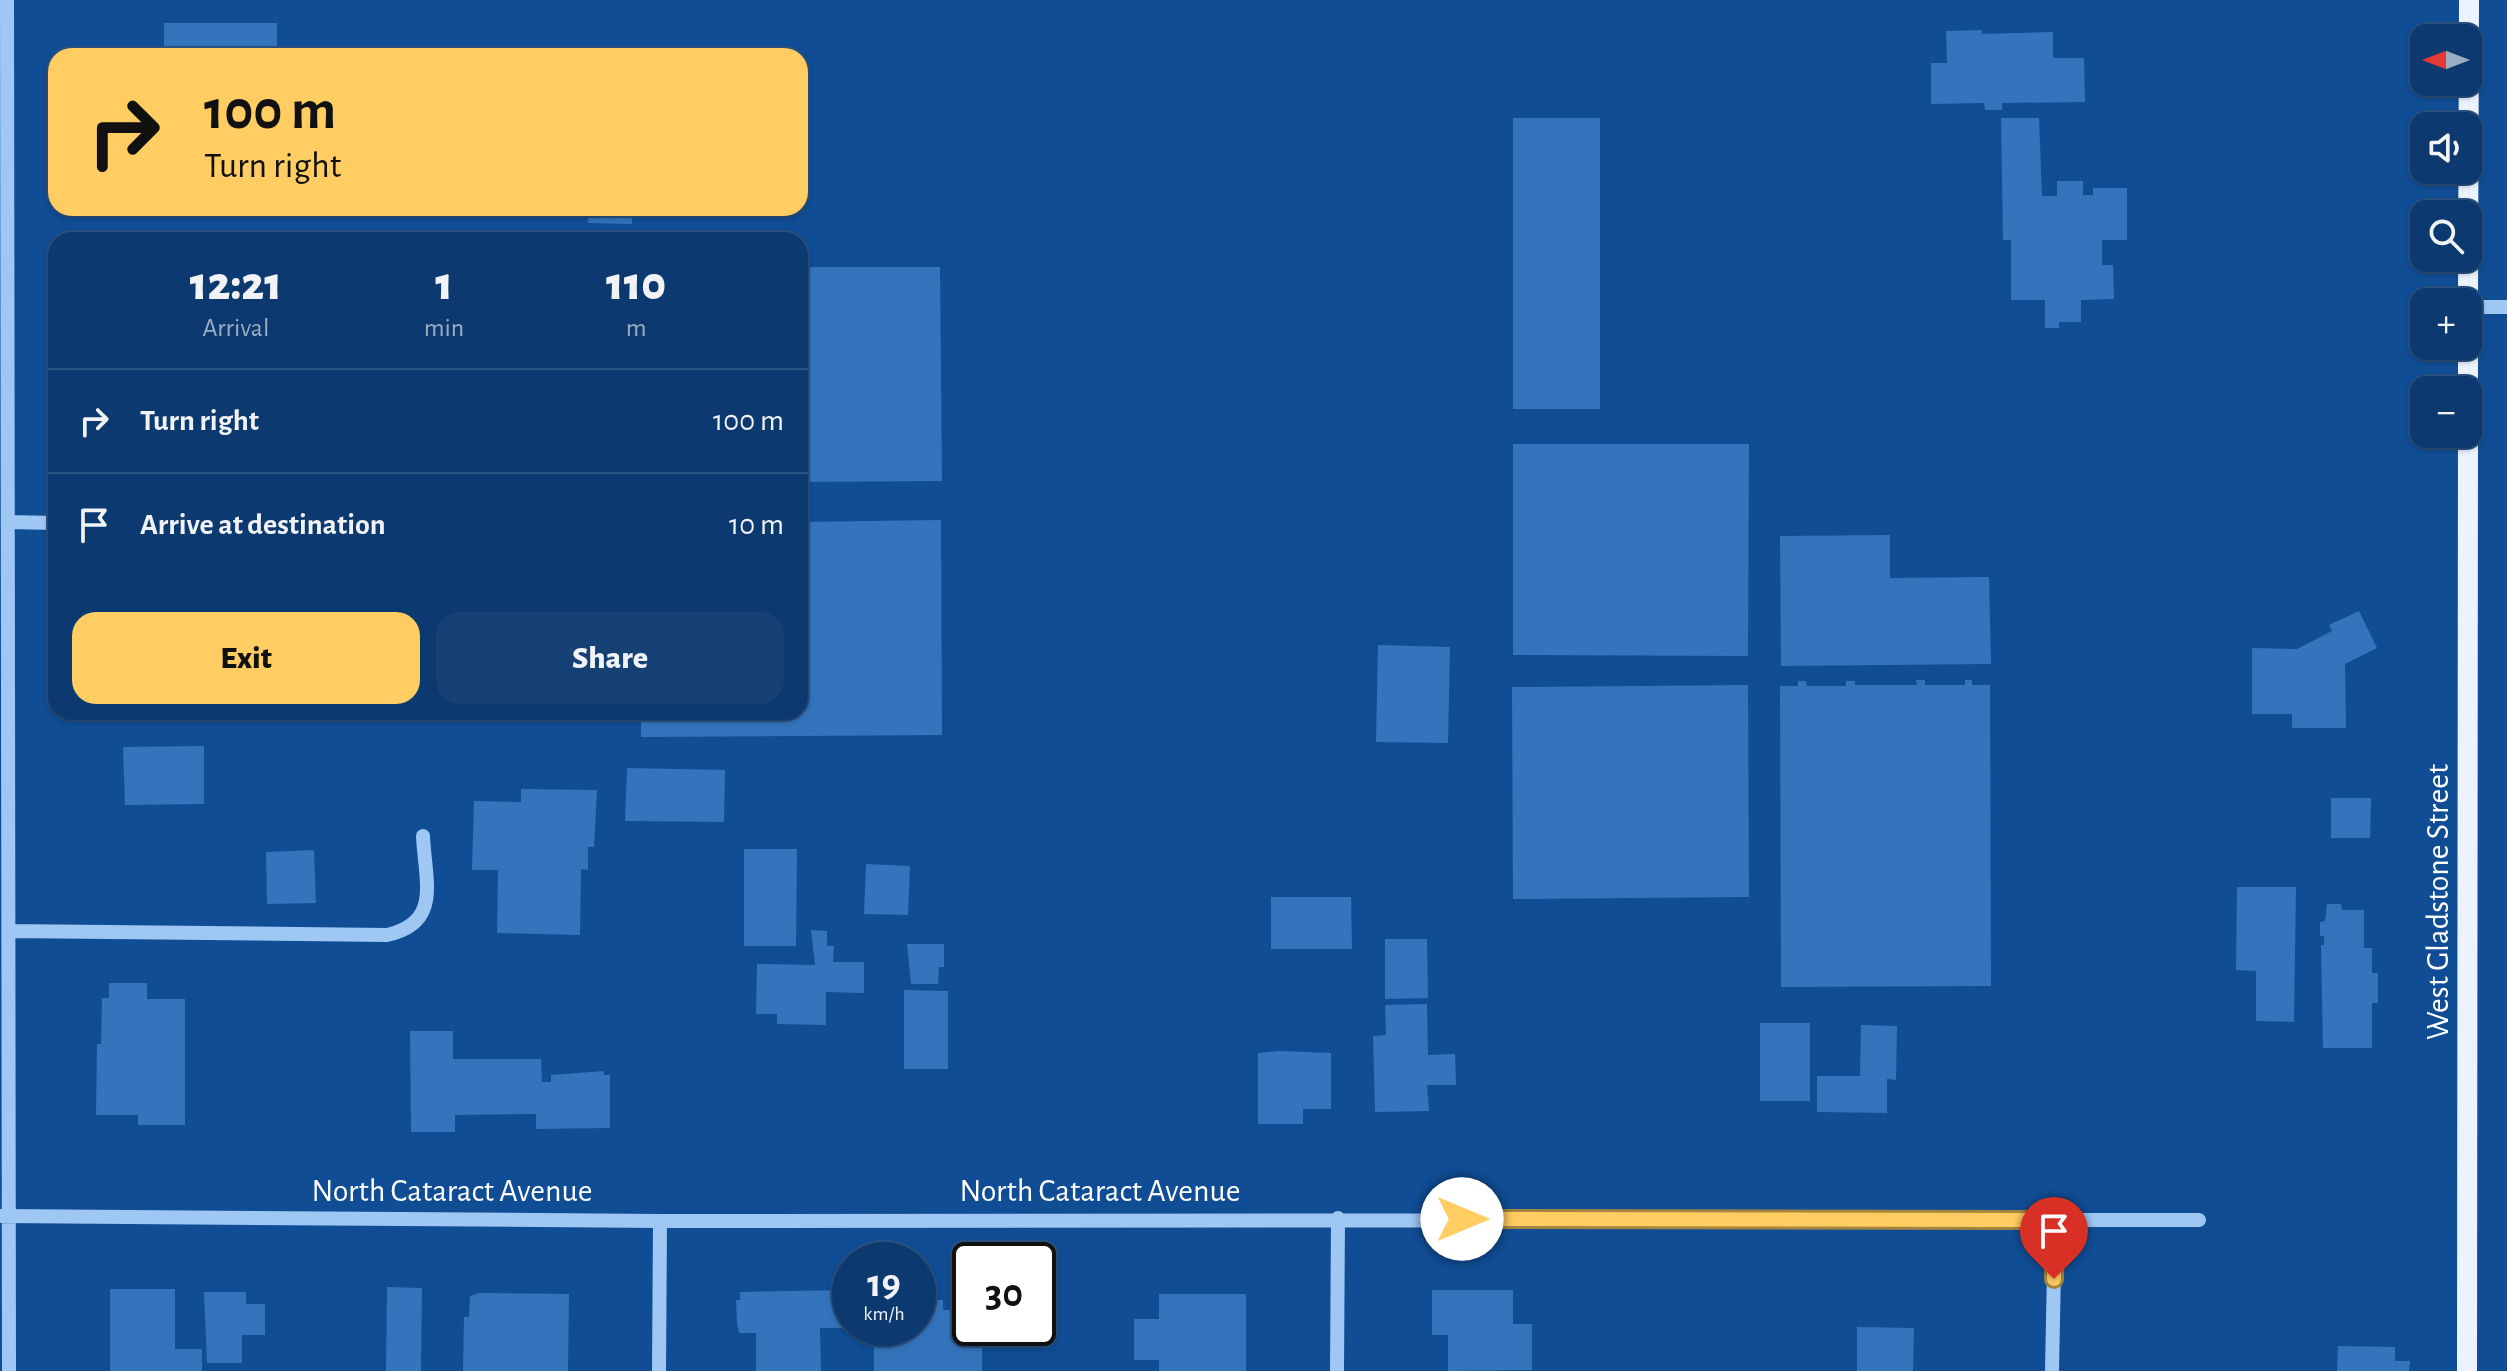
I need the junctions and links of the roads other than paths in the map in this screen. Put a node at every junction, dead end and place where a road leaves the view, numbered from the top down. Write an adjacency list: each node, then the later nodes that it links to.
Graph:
1 (7, 0): 6 (street)
2 (2469, 0): 3 (main road)
3 (2468, 288)
4 (2482, 306): 5 (street)
5 (2507, 307)
6 (4, 362): 8 (street)
7 (2468, 448): 22 (main road, West Gladstone Street)
8 (4, 496): 9 (street)
9 (8, 522): 10 (street); 12 (street)
10 (48, 523)
11 (423, 836): 12 (street)
12 (9, 931): 13 (street)
13 (5, 1216): 17 (street, North Cataract Avenue); 18 (street)
14 (1338, 1218): 15 (street, North Cataract Avenue); 17 (street, North Cataract Avenue); 20 (street)
15 (2055, 1220): 16 (street, North Cataract Avenue); 21 (street)
16 (2199, 1220)
17 (660, 1221): 19 (street)
18 (9, 1371)
19 (659, 1371)
20 (1337, 1371)
21 (2052, 1371)
22 (2467, 1371)

